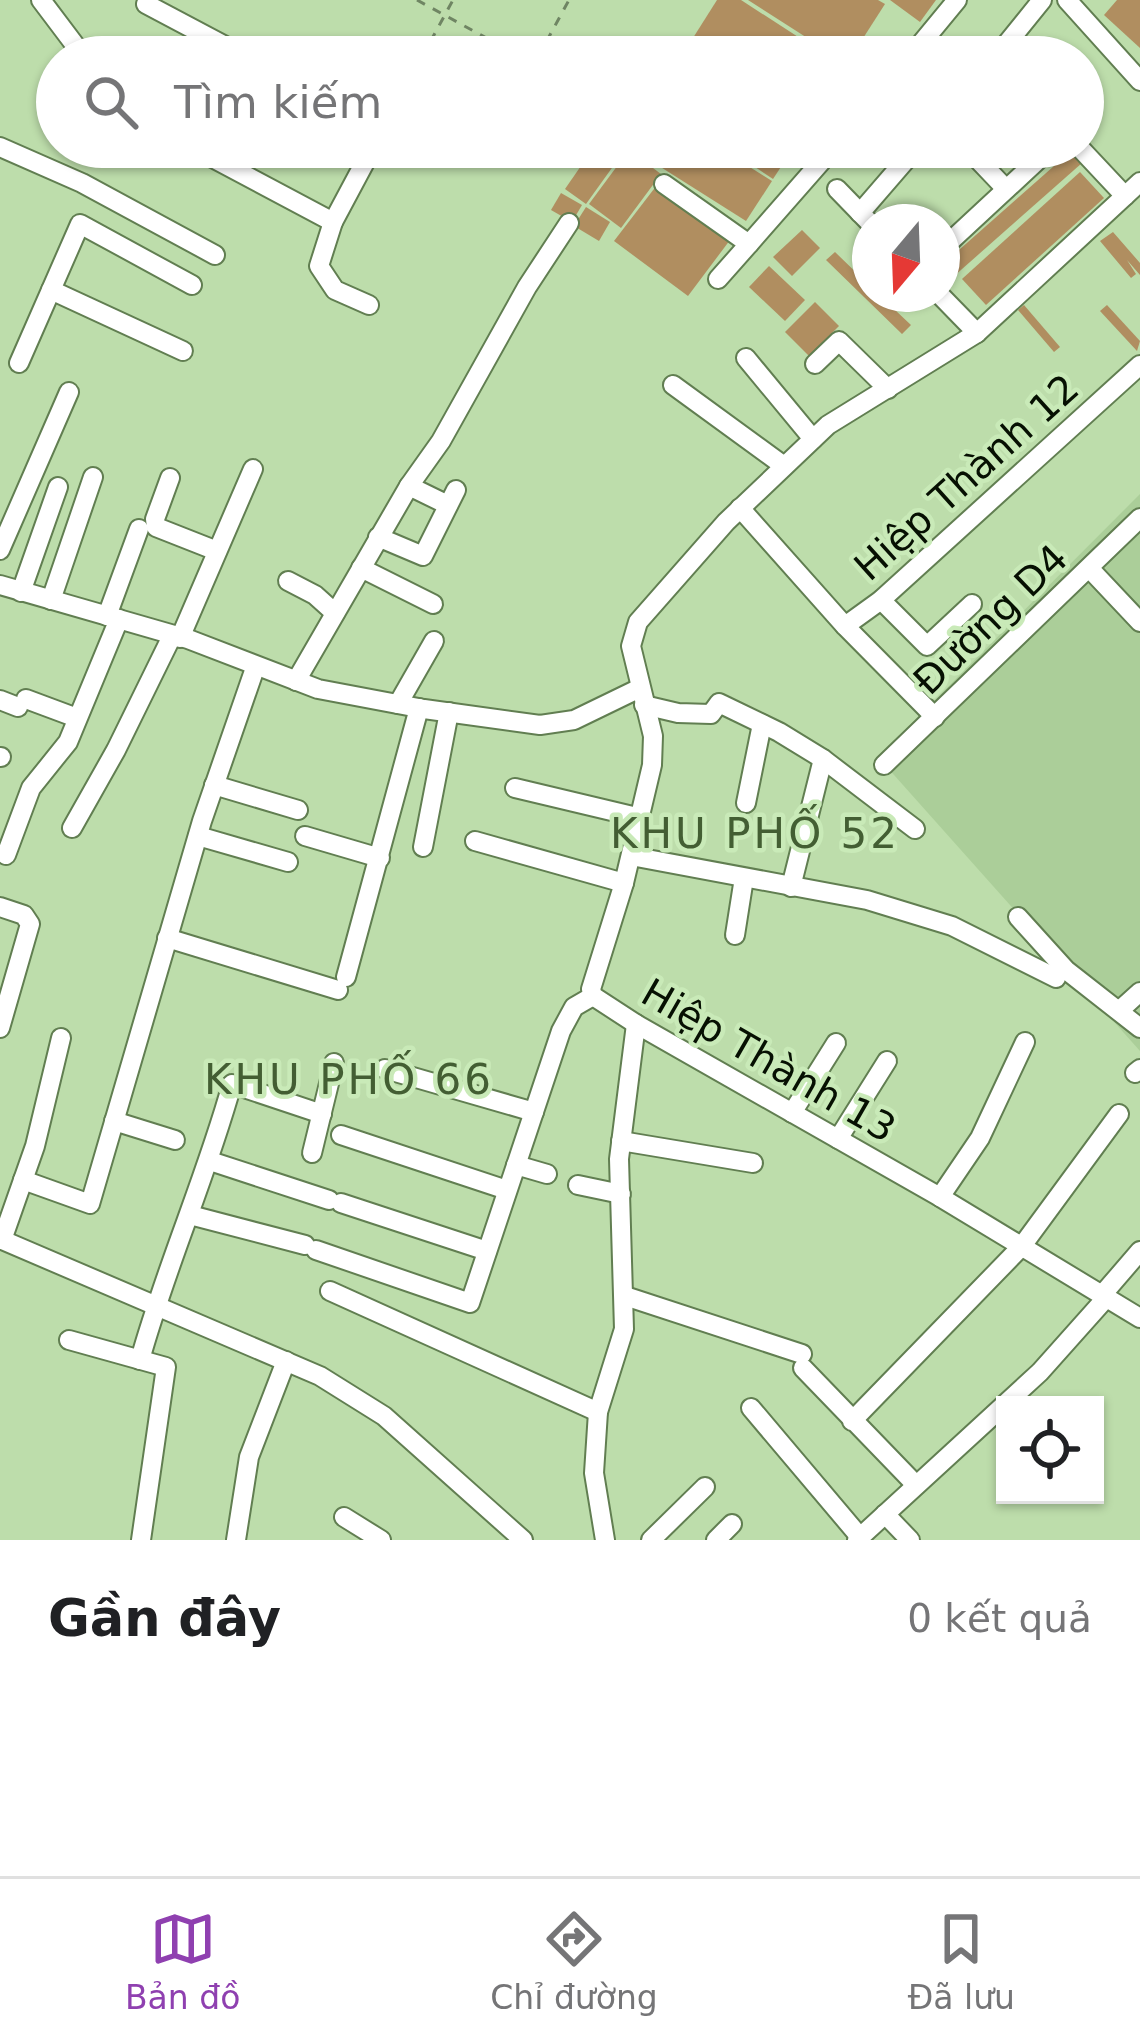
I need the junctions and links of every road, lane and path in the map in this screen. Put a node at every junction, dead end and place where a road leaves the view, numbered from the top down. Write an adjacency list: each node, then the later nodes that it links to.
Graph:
1 (40, 0): 10 (street)
2 (417, 0): 9 (path)
3 (453, 0): 9 (path)
4 (568, 0): 14 (path)
5 (957, 0): 15 (street)
6 (1042, 0): 16 (street)
7 (144, 1): 11 (street)
8 (1077, 4): 17 (street)
9 (445, 15): 12 (path); 13 (path)
10 (68, 36)
11 (207, 36)
12 (434, 36)
13 (483, 36)
14 (549, 36)
15 (927, 36)
16 (1013, 36)
17 (1103, 36)
18 (1104, 37): 19 (street)
19 (1140, 81)
20 (0, 147): 21 (street)
21 (36, 163)
22 (1104, 166): 33 (street)
23 (48, 168): 40 (street)
24 (231, 168): 36 (street)
25 (363, 168): 36 (street)
26 (816, 168): 39 (street)
27 (902, 168): 34 (street)
28 (986, 168): 32 (street)
29 (1029, 168): 32 (street)
30 (664, 184): 39 (street)
31 (837, 189): 35 (street)
32 (1006, 189): 38 (street)
33 (1133, 189): 46 (street, Hiệp Thành 13)
34 (875, 204)
35 (852, 205)
36 (333, 222): 44 (street)
37 (569, 223): 60 (street)
38 (960, 232)
39 (749, 244): 41 (street)
40 (215, 254)
41 (718, 279)
42 (192, 285): 43 (street)
43 (51, 290): 47 (street); 49 (street)
44 (369, 305)
45 (956, 312): 46 (street)
46 (976, 333): 53 (street, Hiệp Thành 13)
47 (183, 351)
48 (746, 358): 55 (street)
49 (14, 361)
50 (814, 364): 53 (street)
51 (1140, 365): 74 (street, Hiệp Thành 12)
52 (674, 385): 56 (street)
53 (888, 389): 55 (street, Hiệp Thành 13)
54 (69, 392): 66 (street)
55 (813, 440): 56 (street, Hiệp Thành 13)
56 (784, 466): 62 (street, Hiệp Thành 13)
57 (253, 469): 67 (street)
58 (93, 477): 73 (street)
59 (170, 478): 67 (street)
60 (409, 486): 65 (street); 65 (street)
61 (58, 487): 72 (street)
62 (740, 508): 80 (street, Hiệp Thành 12); 85 (street, Hiệp Thành 13)
63 (1140, 518): 69 (street, Đường D4)
64 (140, 529): 78 (street)
65 (379, 537): 68 (street)
66 (0, 550)
67 (217, 551): 81 (street)
68 (361, 568): 75 (street); 77 (street)
69 (1090, 569): 79 (street); 90 (street, Đường D4)
70 (288, 581): 77 (street)
71 (0, 585): 72 (street)
72 (21, 592): 73 (street)
73 (50, 600): 78 (street)
74 (881, 600): 76 (street); 80 (street, Hiệp Thành 12)
75 (433, 604)
76 (972, 604)
77 (335, 614): 84 (street)
78 (113, 618): 81 (street); 91 (street)
79 (1140, 622)
80 (845, 626): 90 (street)
81 (176, 637): 83 (street); 100 (street)
82 (434, 641): 87 (street)
83 (256, 668): 84 (street); 95 (street)
84 (296, 681): 87 (street)
85 (642, 696): 89 (street); 92 (street); 99 (street, Hiệp Thành 13)
86 (15, 702): 91 (street)
87 (398, 704): 88 (street)
88 (419, 708): 89 (street); 108 (street)
89 (448, 712): 105 (street)
90 (935, 717): 94 (street, Đường D4)
91 (77, 718): 106 (street)
92 (762, 724): 93 (street); 97 (street)
93 (823, 759): 101 (street); 112 (street)
94 (884, 765)
95 (214, 785): 98 (street); 102 (street)
96 (515, 788): 99 (street)
97 (746, 803)
98 (298, 810)
99 (641, 818): 107 (street, Hiệp Thành 13)
100 (71, 828)
101 (915, 829)
102 (198, 836): 109 (street); 116 (street)
103 (305, 836): 108 (street)
104 (475, 841): 111 (street)
105 (423, 847)
106 (6, 855)
107 (631, 856): 110 (street); 111 (street, Hiệp Thành 13)
108 (380, 858): 116 (street)
109 (288, 862)
110 (744, 878): 112 (street); 115 (street)
111 (624, 883): 119 (street, Hiệp Thành 13)
112 (791, 886): 117 (street)
113 (0, 907): 122 (street)
114 (1018, 917): 120 (street)
115 (734, 935)
116 (167, 938): 134 (street)
117 (1056, 978)
118 (1140, 992): 120 (street)
119 (593, 996): 121 (street, Hiệp Thành 13); 130 (street)
120 (1120, 1010): 123 (street)
121 (636, 1024): 131 (street, Hiệp Thành 13); 138 (street)
122 (0, 1028)
123 (1140, 1028)
124 (62, 1038): 144 (street)
125 (1025, 1042): 148 (street)
126 (836, 1043): 131 (street)
127 (887, 1061): 136 (street)
128 (334, 1063): 132 (street)
129 (385, 1069): 130 (street)
130 (534, 1112): 142 (street)
131 (792, 1112): 136 (street, Hiệp Thành 13)
132 (322, 1114): 139 (street); 140 (street)
133 (1119, 1114): 151 (street)
134 (114, 1121): 137 (street); 144 (street)
135 (341, 1135): 146 (street)
136 (838, 1138): 148 (street, Hiệp Thành 13)
137 (176, 1140)
138 (621, 1141): 141 (street); 147 (street)
139 (312, 1153)
140 (210, 1161): 149 (street); 152 (street)
141 (753, 1163)
142 (516, 1165): 143 (street); 146 (street)
143 (547, 1174)
144 (23, 1180): 150 (street)
145 (578, 1185): 147 (street)
146 (508, 1190): 152 (street)
147 (621, 1194): 155 (street)
148 (940, 1196): 151 (street, Hiệp Thành 13)
149 (190, 1215): 152 (street); 157 (street)
150 (1, 1240): 157 (street)
151 (1022, 1246): 156 (street, Hiệp Thành 13); 165 (street)
152 (487, 1251)
153 (1140, 1251): 156 (street)
154 (330, 1291): 164 (street)
155 (625, 1296): 164 (street); 165 (street)
156 (1104, 1296): 158 (street, Hiệp Thành 13); 162 (street)
157 (155, 1305): 160 (street); 161 (street)
158 (1140, 1318)
159 (69, 1340): 160 (street)
160 (140, 1360): 174 (street)
161 (286, 1361): 172 (street); 175 (street)
162 (1027, 1396)
163 (751, 1408): 173 (street)
164 (598, 1412): 178 (street)
165 (852, 1421): 167 (street)
166 (996, 1422): 167 (street)
167 (916, 1485): 169 (street)
168 (705, 1487): 179 (street)
169 (885, 1514): 173 (street); 181 (street)
170 (344, 1517): 176 (street)
171 (732, 1524): 180 (street)
172 (500, 1532): 177 (street)
173 (858, 1538)
174 (141, 1540)
175 (236, 1540)
176 (381, 1540)
177 (523, 1540)
178 (605, 1540)
179 (651, 1540)
180 (716, 1540)
181 (910, 1540)

